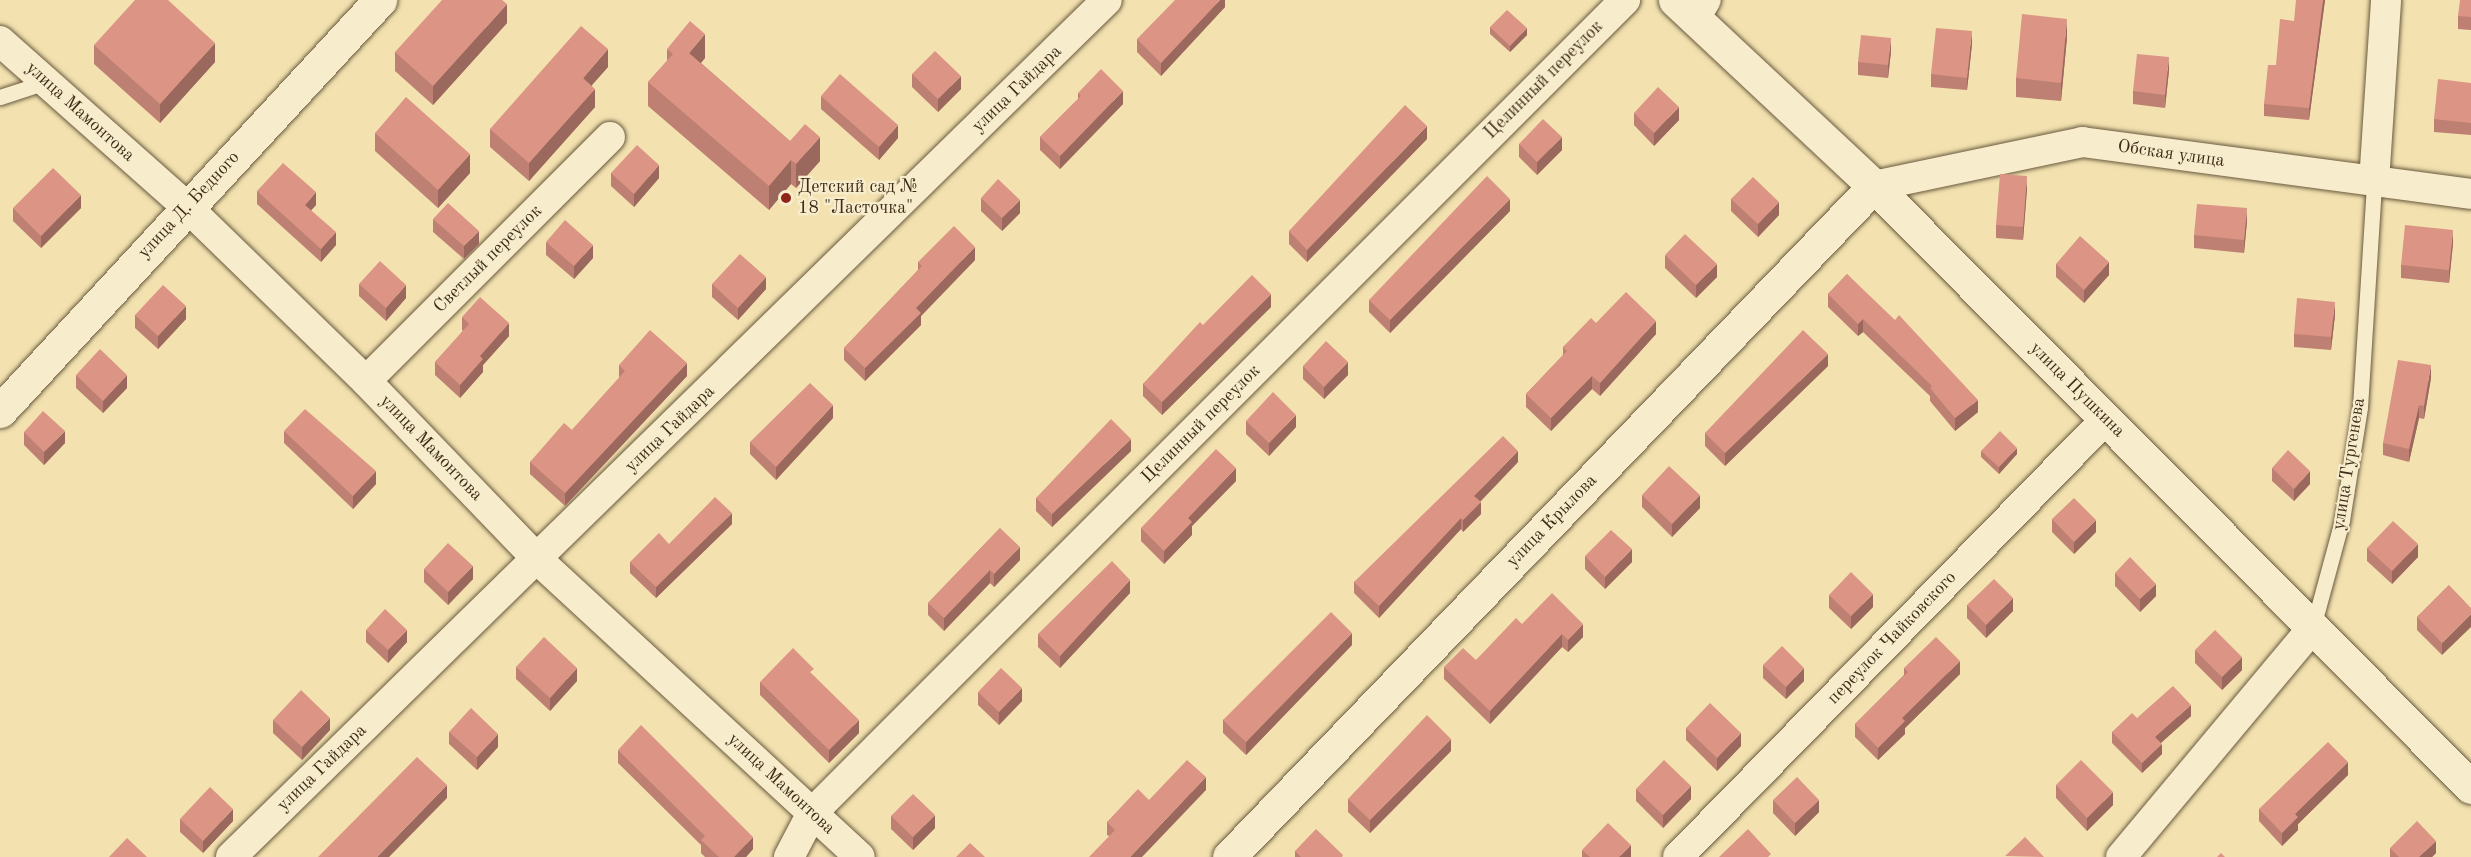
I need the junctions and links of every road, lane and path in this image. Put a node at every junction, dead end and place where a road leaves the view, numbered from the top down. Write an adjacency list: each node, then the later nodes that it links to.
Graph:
1 (380, 0): 13 (street, улица Д. Бедного)
2 (1107, 0): 17 (street, улица Гайдара)
3 (1625, 0): 20 (street, Целинный переулок)
4 (2386, 0): 10 (street, улица Тургенева)
5 (1692, 6): 11 (street, улица Пушкина)
6 (0, 41): 7 (street, улица Мамонтова)
7 (46, 82): 8 (lane); 13 (street, улица Мамонтова)
8 (0, 98)
9 (610, 137): 14 (street, Светлый переулок)
10 (2374, 182): 11 (street, Обская улица); 12 (street, Обская улица); 18 (lane, улица Тургенева)
11 (1874, 186): 16 (street, улица Пушкина); 24 (street, улица Крылова)
12 (2471, 194)
13 (187, 207): 14 (street, улица Мамонтова); 15 (street, улица Д. Бедного)
14 (366, 381): 17 (street, улица Мамонтова)
15 (0, 411)
16 (2106, 419): 18 (street, улица Пушкина); 25 (street, переулок Чайковского)
17 (537, 559): 20 (street, улица Мамонтова); 21 (street, улица Гайдара)
18 (2313, 627): 19 (street, улица Пушкина); 26 (street, улица Тургенева)
19 (2471, 787)
20 (812, 813): 22 (street, Целинный переулок); 23 (street, улица Мамонтова)
21 (231, 857)
22 (789, 857)
23 (860, 857)
24 (1229, 857)
25 (1678, 857)
26 (2121, 857)

